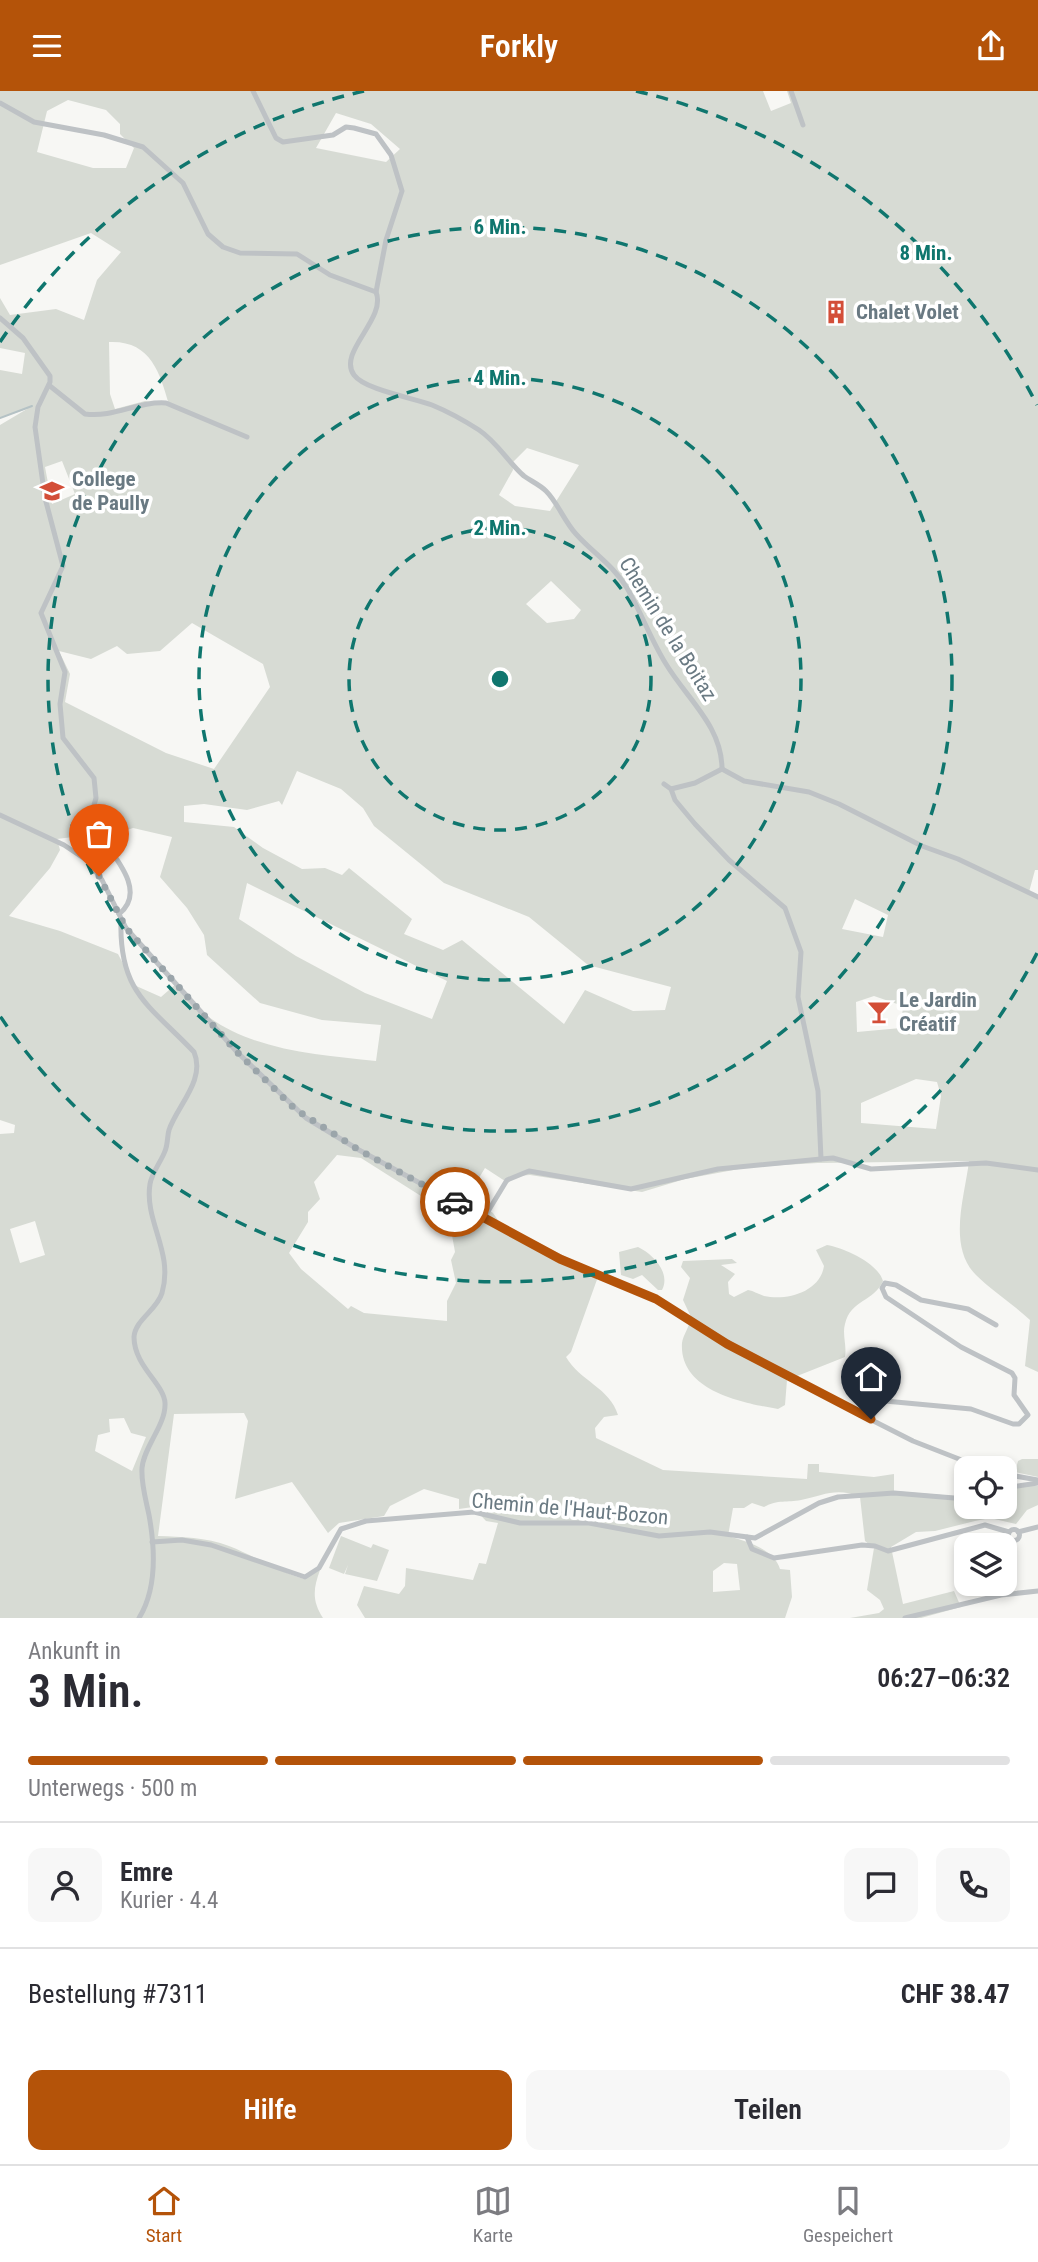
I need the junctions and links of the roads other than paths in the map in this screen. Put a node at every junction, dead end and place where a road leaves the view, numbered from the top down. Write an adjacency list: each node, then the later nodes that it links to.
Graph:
1 (253, 91): 5 (street)
2 (790, 91): 4 (street)
3 (0, 103): 5 (street)
4 (803, 125)
5 (376, 292): 9 (street, Chemin de la Boitaz)
6 (0, 318): 7 (street)
7 (50, 386): 8 (street); 13 (street)
8 (247, 437)
9 (722, 769): 11 (street); 15 (street)
10 (664, 784): 11 (street)
11 (671, 789): 17 (street)
12 (0, 815): 14 (street)
13 (107, 846): 14 (street); 16 (street)
14 (89, 862): 16 (street)
15 (1038, 897)
16 (120, 916): 19 (street); 31 (street)
17 (821, 1159): 18 (street); 19 (street)
18 (1038, 1170)
19 (484, 1218): 21 (street)
20 (996, 1325): 21 (street)
21 (871, 1419): 22 (street)
22 (954, 1459)
23 (1017, 1477): 24 (street)
24 (1038, 1482): 25 (street)
25 (1017, 1486)
26 (954, 1498): 30 (street, Chemin de l'Haut-Bozon)
27 (1038, 1527): 29 (street)
28 (1009, 1532): 29 (street); 29 (street); 30 (street)
29 (1018, 1532)
30 (747, 1537): 31 (street, Chemin de l'Haut-Bozon)
31 (152, 1542): 33 (street)
32 (1038, 1591): 34 (street)
33 (139, 1618)
34 (905, 1618)

